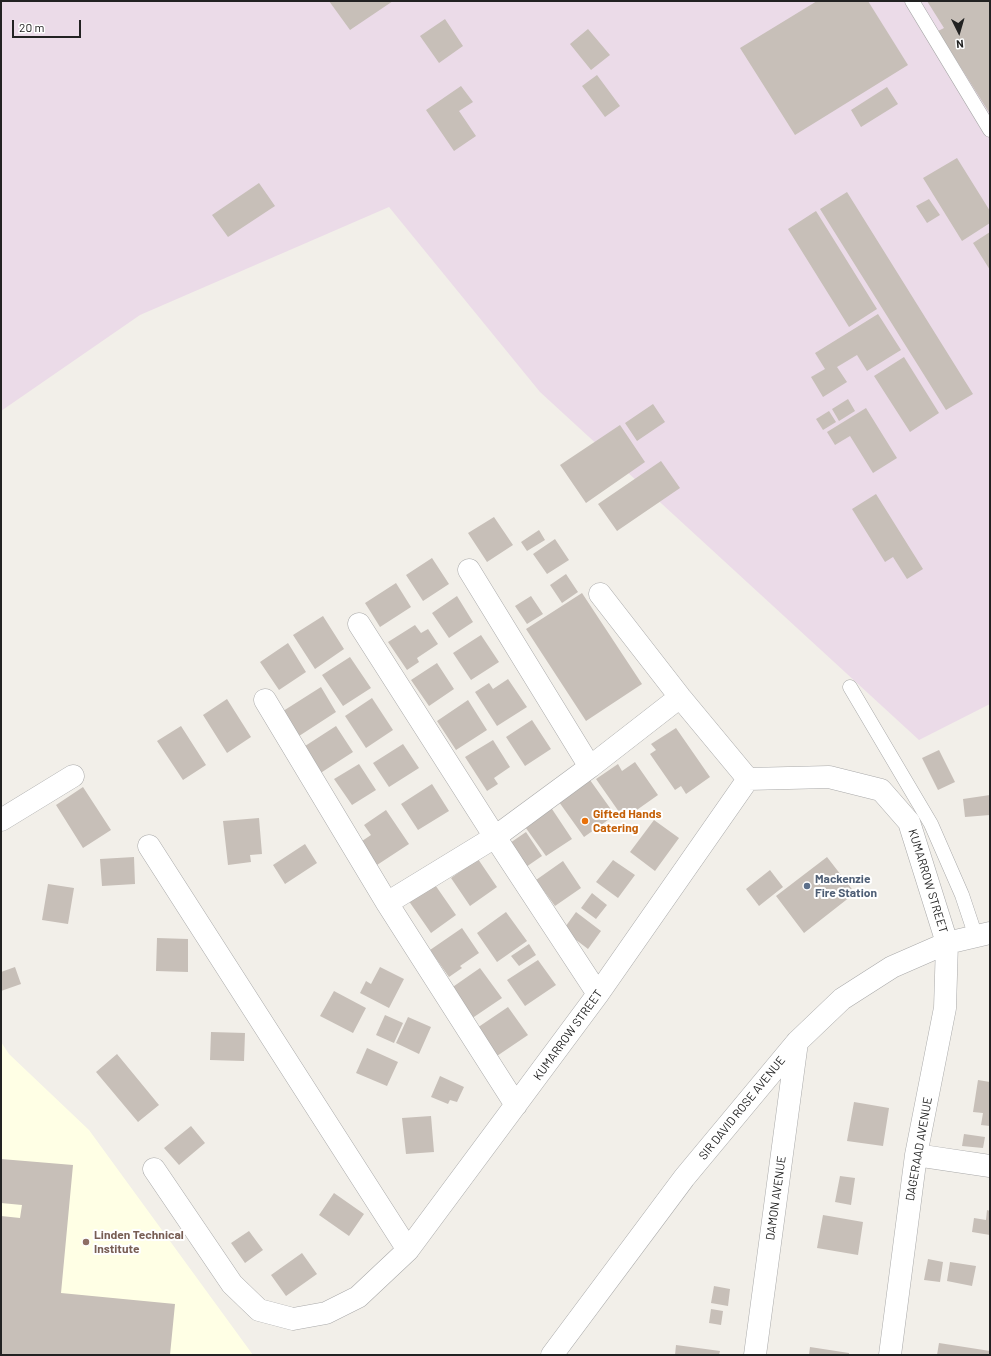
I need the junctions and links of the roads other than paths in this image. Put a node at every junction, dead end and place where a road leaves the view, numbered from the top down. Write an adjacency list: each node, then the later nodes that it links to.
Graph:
1 (912, 1): 2 (lane)
2 (990, 130)
3 (469, 570): 9 (street)
4 (600, 594): 7 (street)
5 (359, 624): 13 (street)
6 (850, 687): 16 (lane)
7 (680, 697): 9 (street); 11 (street)
8 (265, 700): 15 (street)
9 (590, 767): 13 (street)
10 (73, 776): 12 (street)
11 (748, 779): 17 (street, KUMARROW STREET); 18 (street, KUMARROW STREET)
12 (1, 820)
13 (495, 837): 15 (street); 18 (street)
14 (149, 846): 24 (street)
15 (387, 904): 20 (street)
16 (983, 935): 17 (street, SIR DAVID ROSE AVENUE)
17 (947, 944): 19 (street, SIR DAVID ROSE AVENUE); 21 (street, DAGERAAD AVENUE)
18 (598, 994): 20 (street, KUMARROW STREET)
19 (797, 1042): 25 (street, SIR DAVID ROSE AVENUE); 26 (street, DAMON AVENUE)
20 (516, 1105): 24 (street, KUMARROW STREET)
21 (916, 1155): 22 (street); 27 (street, DAGERAAD AVENUE)
22 (990, 1166)
23 (154, 1169): 24 (street, KUMARROW STREET)
24 (408, 1250)
25 (552, 1355)
26 (755, 1355)
27 (890, 1355)

